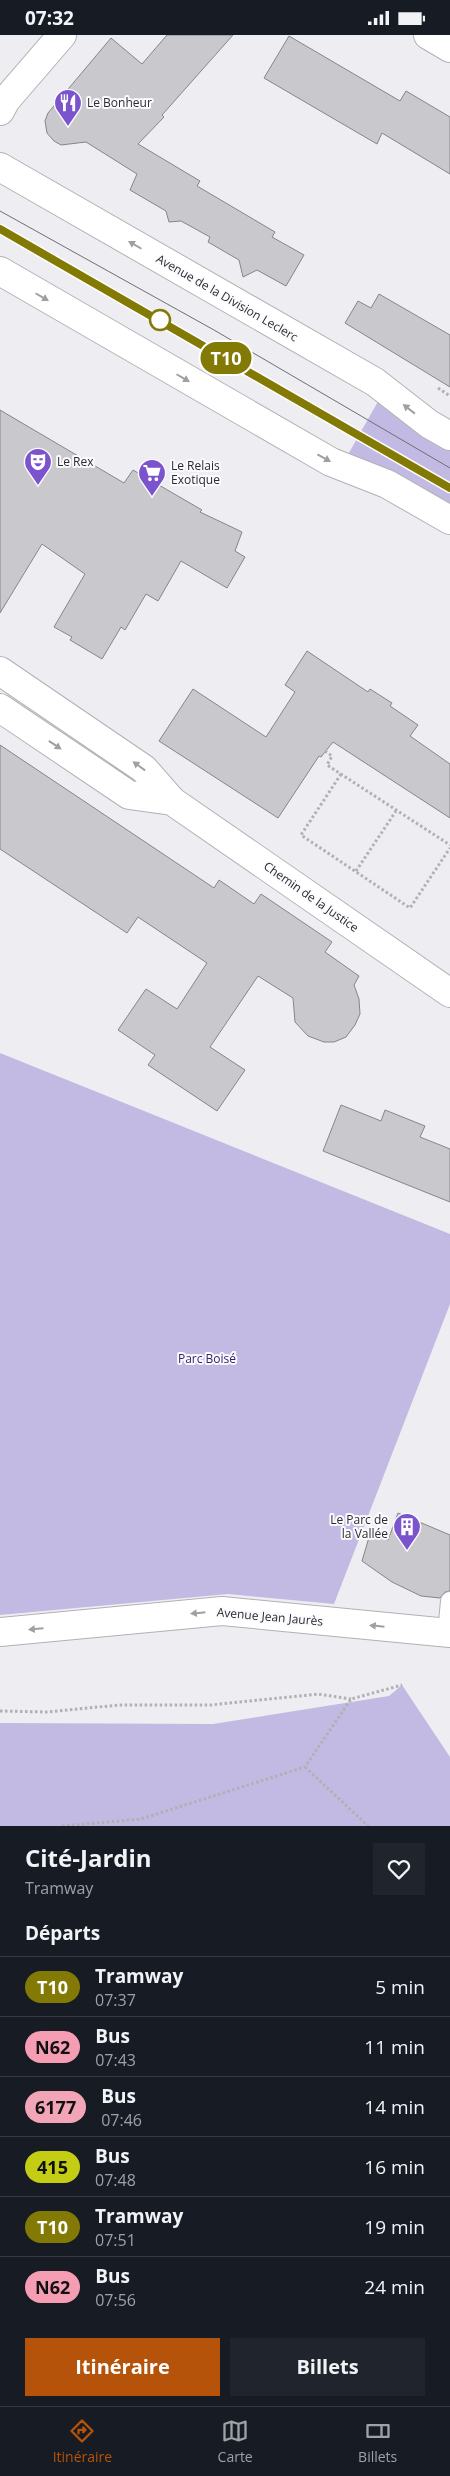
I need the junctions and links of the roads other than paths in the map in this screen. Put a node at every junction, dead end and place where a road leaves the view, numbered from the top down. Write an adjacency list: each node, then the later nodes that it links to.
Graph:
1 (62, 35): 4 (street)
2 (428, 35): 3 (street)
3 (450, 48)
4 (0, 111)
5 (0, 167): 7 (street, Avenue de la Division Leclerc, one-way to 5)
6 (0, 271): 8 (street, one-way to 8)
7 (450, 435)
8 (450, 520)
9 (0, 671): 10 (street, Chemin de la Justice)
10 (42, 700): 12 (street); 13 (street, Chemin de la Justice, one-way to 10)
11 (0, 708): 12 (street, Chemin de la Justice)
12 (26, 726): 13 (street, Chemin de la Justice, one-way to 13)
13 (172, 801): 14 (street, Chemin de la Justice)
14 (450, 993)
15 (450, 1601): 17 (lane)
16 (0, 1632): 17 (street, Avenue Jean Jaurès, one-way to 16)
17 (441, 1633)

